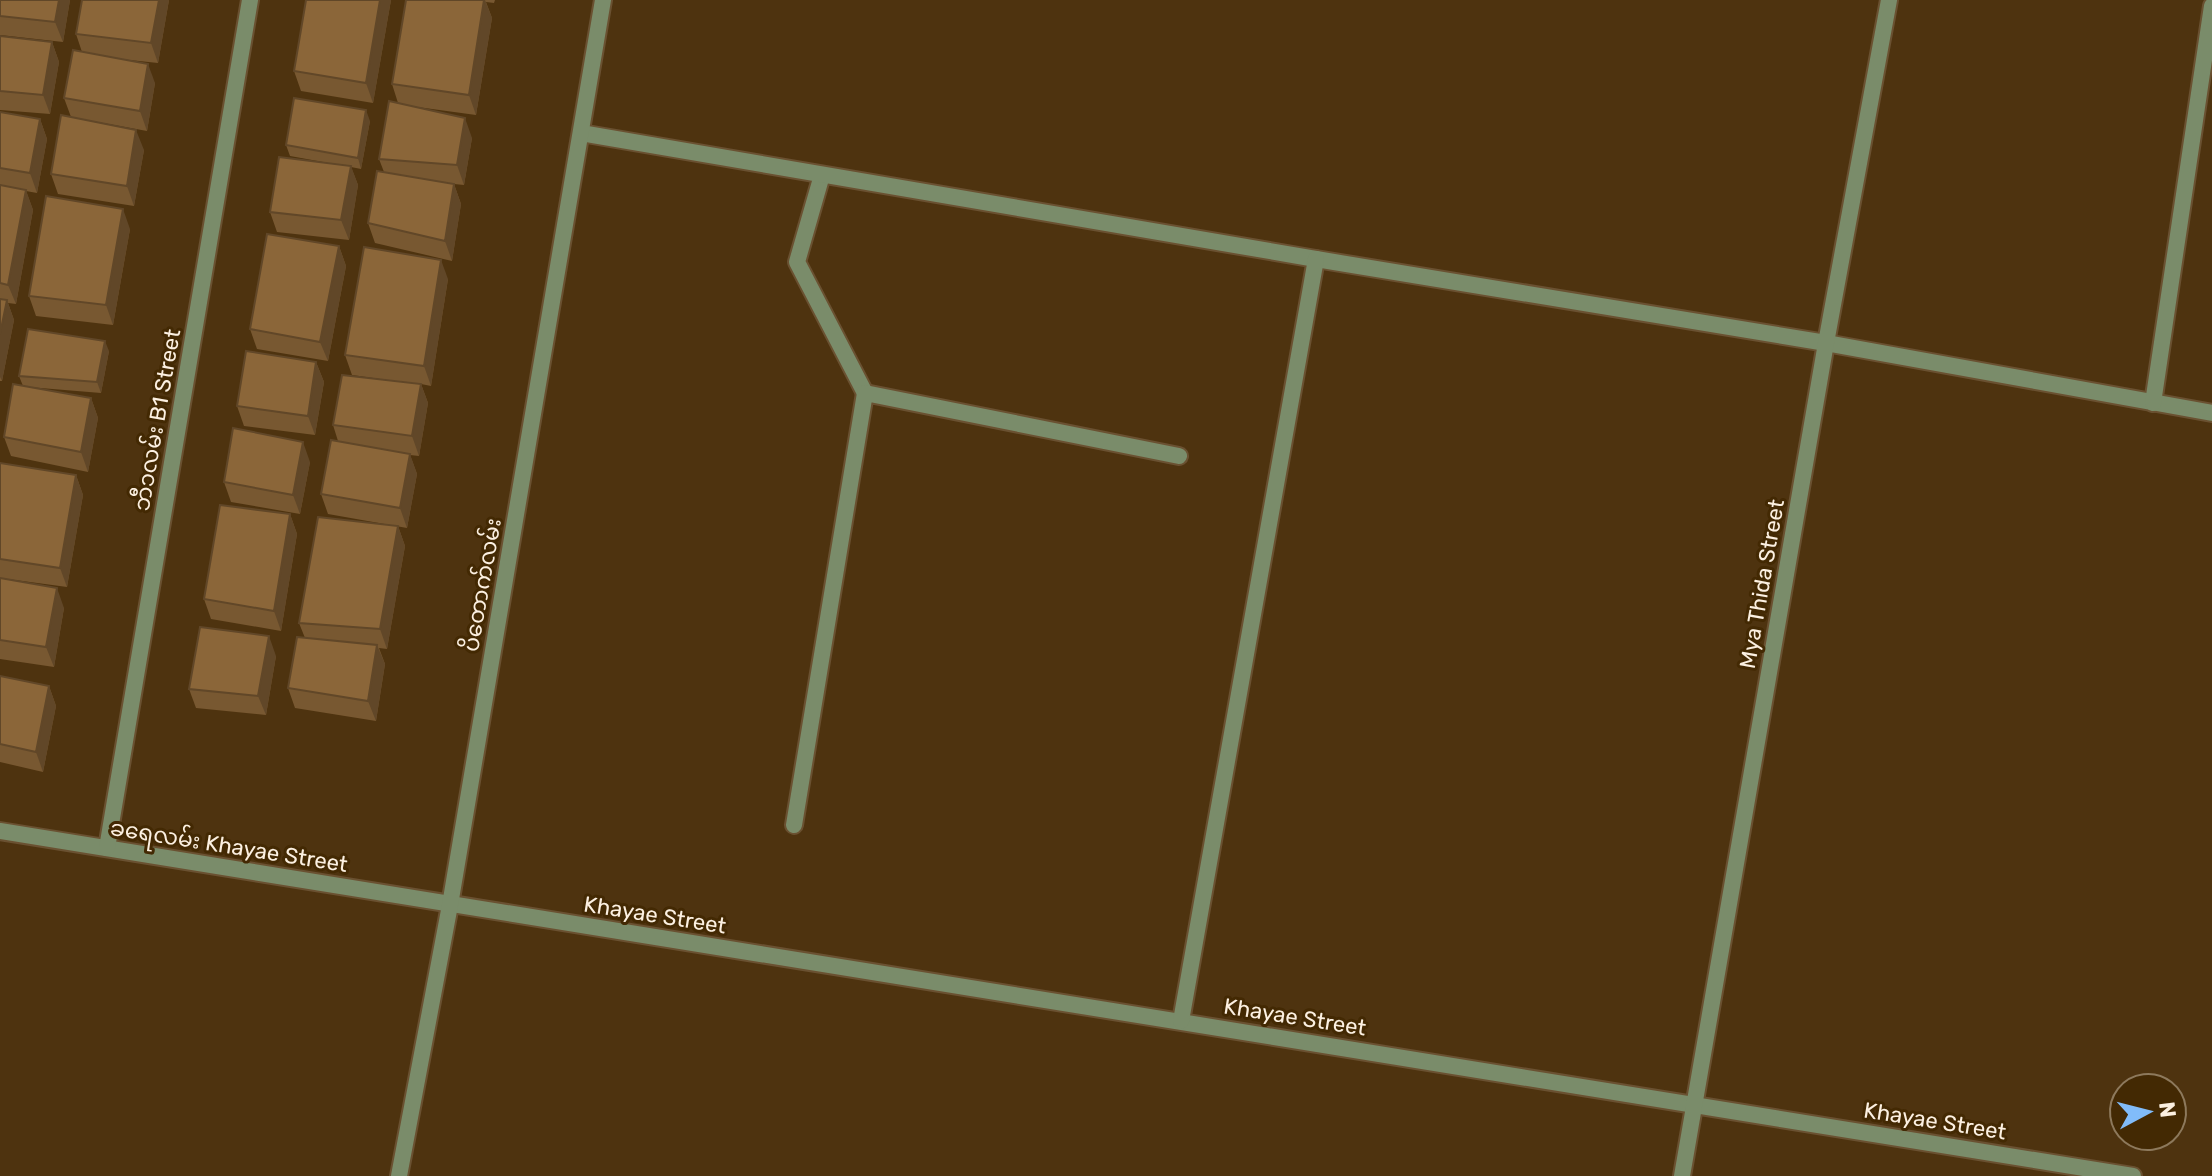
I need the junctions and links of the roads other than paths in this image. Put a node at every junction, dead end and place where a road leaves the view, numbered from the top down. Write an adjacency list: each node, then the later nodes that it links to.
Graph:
1 (250, 0): 15 (street, ဘီ၁လမ်း B1 Street)
2 (603, 0): 5 (street, ပိတောက်လမ်း)
3 (1889, 0): 8 (street, Mya Thida Street)
4 (2212, 6): 10 (street)
5 (581, 133): 6 (street); 16 (street, ပိတောက်လမ်း)
6 (822, 175): 7 (street); 9 (street)
7 (1316, 259): 8 (street); 17 (street)
8 (1826, 343): 10 (street); 18 (street, Mya Thida Street)
9 (865, 393): 12 (street); 13 (street)
10 (2153, 403): 11 (street)
11 (2212, 413)
12 (1179, 456)
13 (794, 825)
14 (0, 831): 15 (street, ခရေလမ်း Khayae Street)
15 (107, 848): 16 (street, ခရေလမ်း Khayae Street)
16 (450, 905): 17 (street, Khayae Street); 19 (street, ပိတောက်လမ်း)
17 (1181, 1021): 18 (street, Khayae Street)
18 (1695, 1104): 20 (street, Mya Thida Street); 21 (street, Khayae Street)
19 (399, 1176)
20 (1682, 1176)
21 (2133, 1176)

